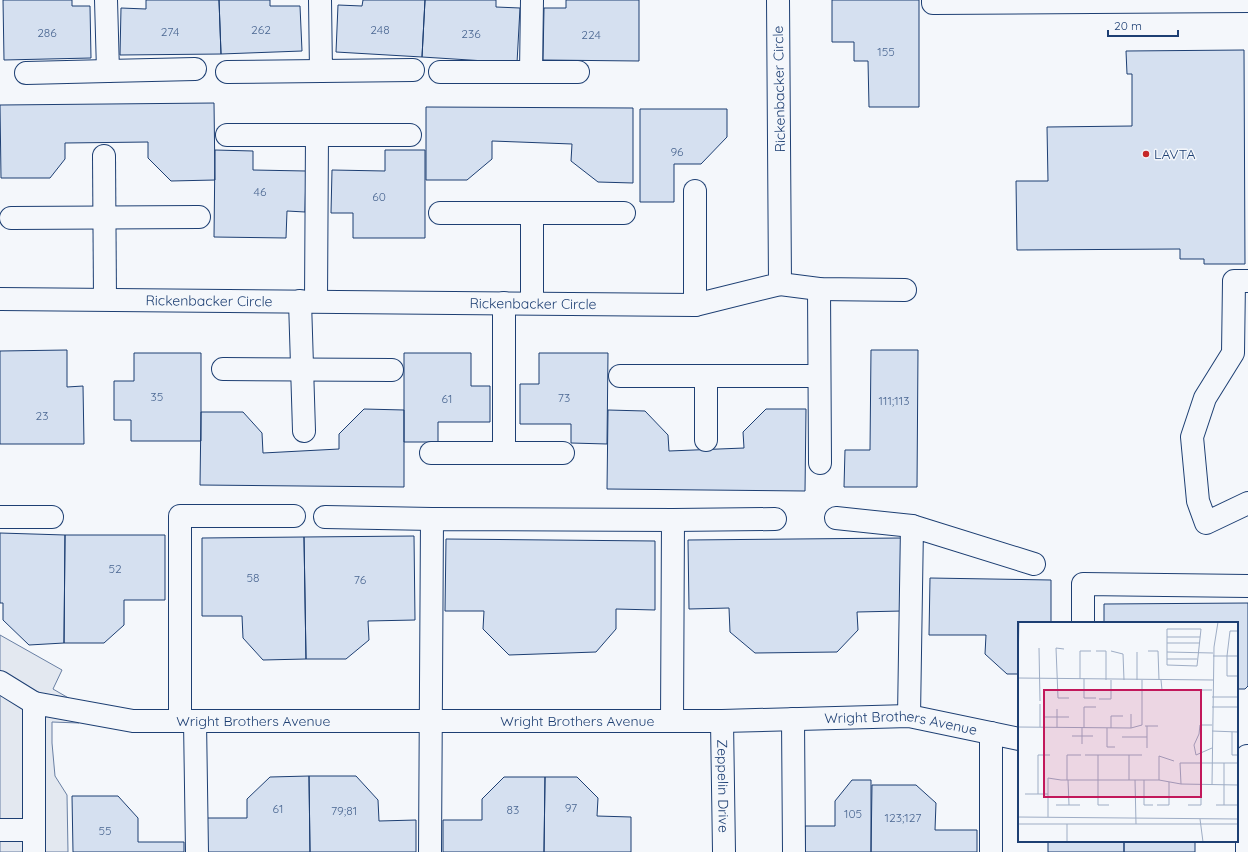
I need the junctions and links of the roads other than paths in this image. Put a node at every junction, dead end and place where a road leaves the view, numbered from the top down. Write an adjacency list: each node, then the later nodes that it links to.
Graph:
1 (106, 0): 9 (street)
2 (320, 0): 10 (street)
3 (532, 0): 13 (street)
4 (778, 0): 28 (street, Rickenbacker Circle)
5 (933, 0): 6 (street)
6 (1248, 1)
7 (195, 69): 9 (street)
8 (413, 70): 10 (street)
9 (108, 71): 15 (street)
10 (321, 71): 11 (street)
11 (228, 72)
12 (440, 72): 13 (street)
13 (531, 72): 14 (street)
14 (578, 72)
15 (26, 73)
16 (226, 135): 17 (street)
17 (317, 135): 18 (street); 33 (street)
18 (410, 135)
19 (104, 156): 24 (street)
20 (695, 191): 36 (street)
21 (624, 212): 23 (street)
22 (440, 213): 23 (street)
23 (532, 213): 35 (street)
24 (104, 217): 25 (street); 26 (street); 32 (street)
25 (198, 217)
26 (10, 218)
27 (1248, 281): 49 (street)
28 (780, 284): 29 (street); 36 (street, Rickenbacker Circle)
29 (819, 289): 30 (street); 42 (street)
30 (905, 290)
31 (0, 299): 32 (street, Rickenbacker Circle)
32 (105, 299): 33 (street, Rickenbacker Circle)
33 (308, 301): 34 (street, Rickenbacker Circle); 38 (street)
34 (504, 303): 35 (street, Rickenbacker Circle); 46 (street)
35 (532, 303): 36 (street, Rickenbacker Circle)
36 (695, 305)
37 (224, 369): 38 (street)
38 (302, 369): 39 (street); 43 (street)
39 (392, 370)
40 (620, 376): 41 (street)
41 (706, 376): 42 (street); 44 (street)
42 (819, 376): 48 (street)
43 (304, 430)
44 (706, 440)
45 (430, 453): 46 (street)
46 (504, 453): 47 (street)
47 (563, 453)
48 (820, 463)
49 (1248, 503)
50 (294, 516): 66 (street)
51 (0, 517): 52 (street)
52 (52, 517)
53 (325, 517): 55 (street)
54 (836, 518): 58 (street)
55 (432, 519): 57 (street); 67 (street)
56 (776, 519): 57 (street)
57 (673, 520): 68 (street)
58 (912, 526): 59 (street); 64 (street)
59 (1034, 564)
60 (1248, 586): 61 (street)
61 (1083, 622)
62 (0, 682): 63 (street)
63 (34, 703): 66 (street, Wright Brothers Avenue); 74 (street)
64 (909, 716): 65 (street, Wright Brothers Avenue); 70 (street, Wright Brothers Avenue)
65 (793, 719): 69 (street, Wright Brothers Avenue); 79 (street)
66 (187, 720): 67 (street, Wright Brothers Avenue); 76 (street)
67 (431, 720): 68 (street, Wright Brothers Avenue); 77 (street)
68 (672, 720): 69 (street, Wright Brothers Avenue)
69 (722, 720): 78 (street, Zeppelin Drive)
70 (991, 733): 71 (street, Wright Brothers Avenue); 80 (street)
71 (1018, 739)
72 (1244, 756): 81 (street)
73 (0, 830): 74 (street)
74 (34, 830): 75 (street)
75 (34, 852)
76 (197, 852)
77 (430, 852)
78 (724, 852)
79 (794, 852)
80 (991, 852)
81 (1247, 852)

